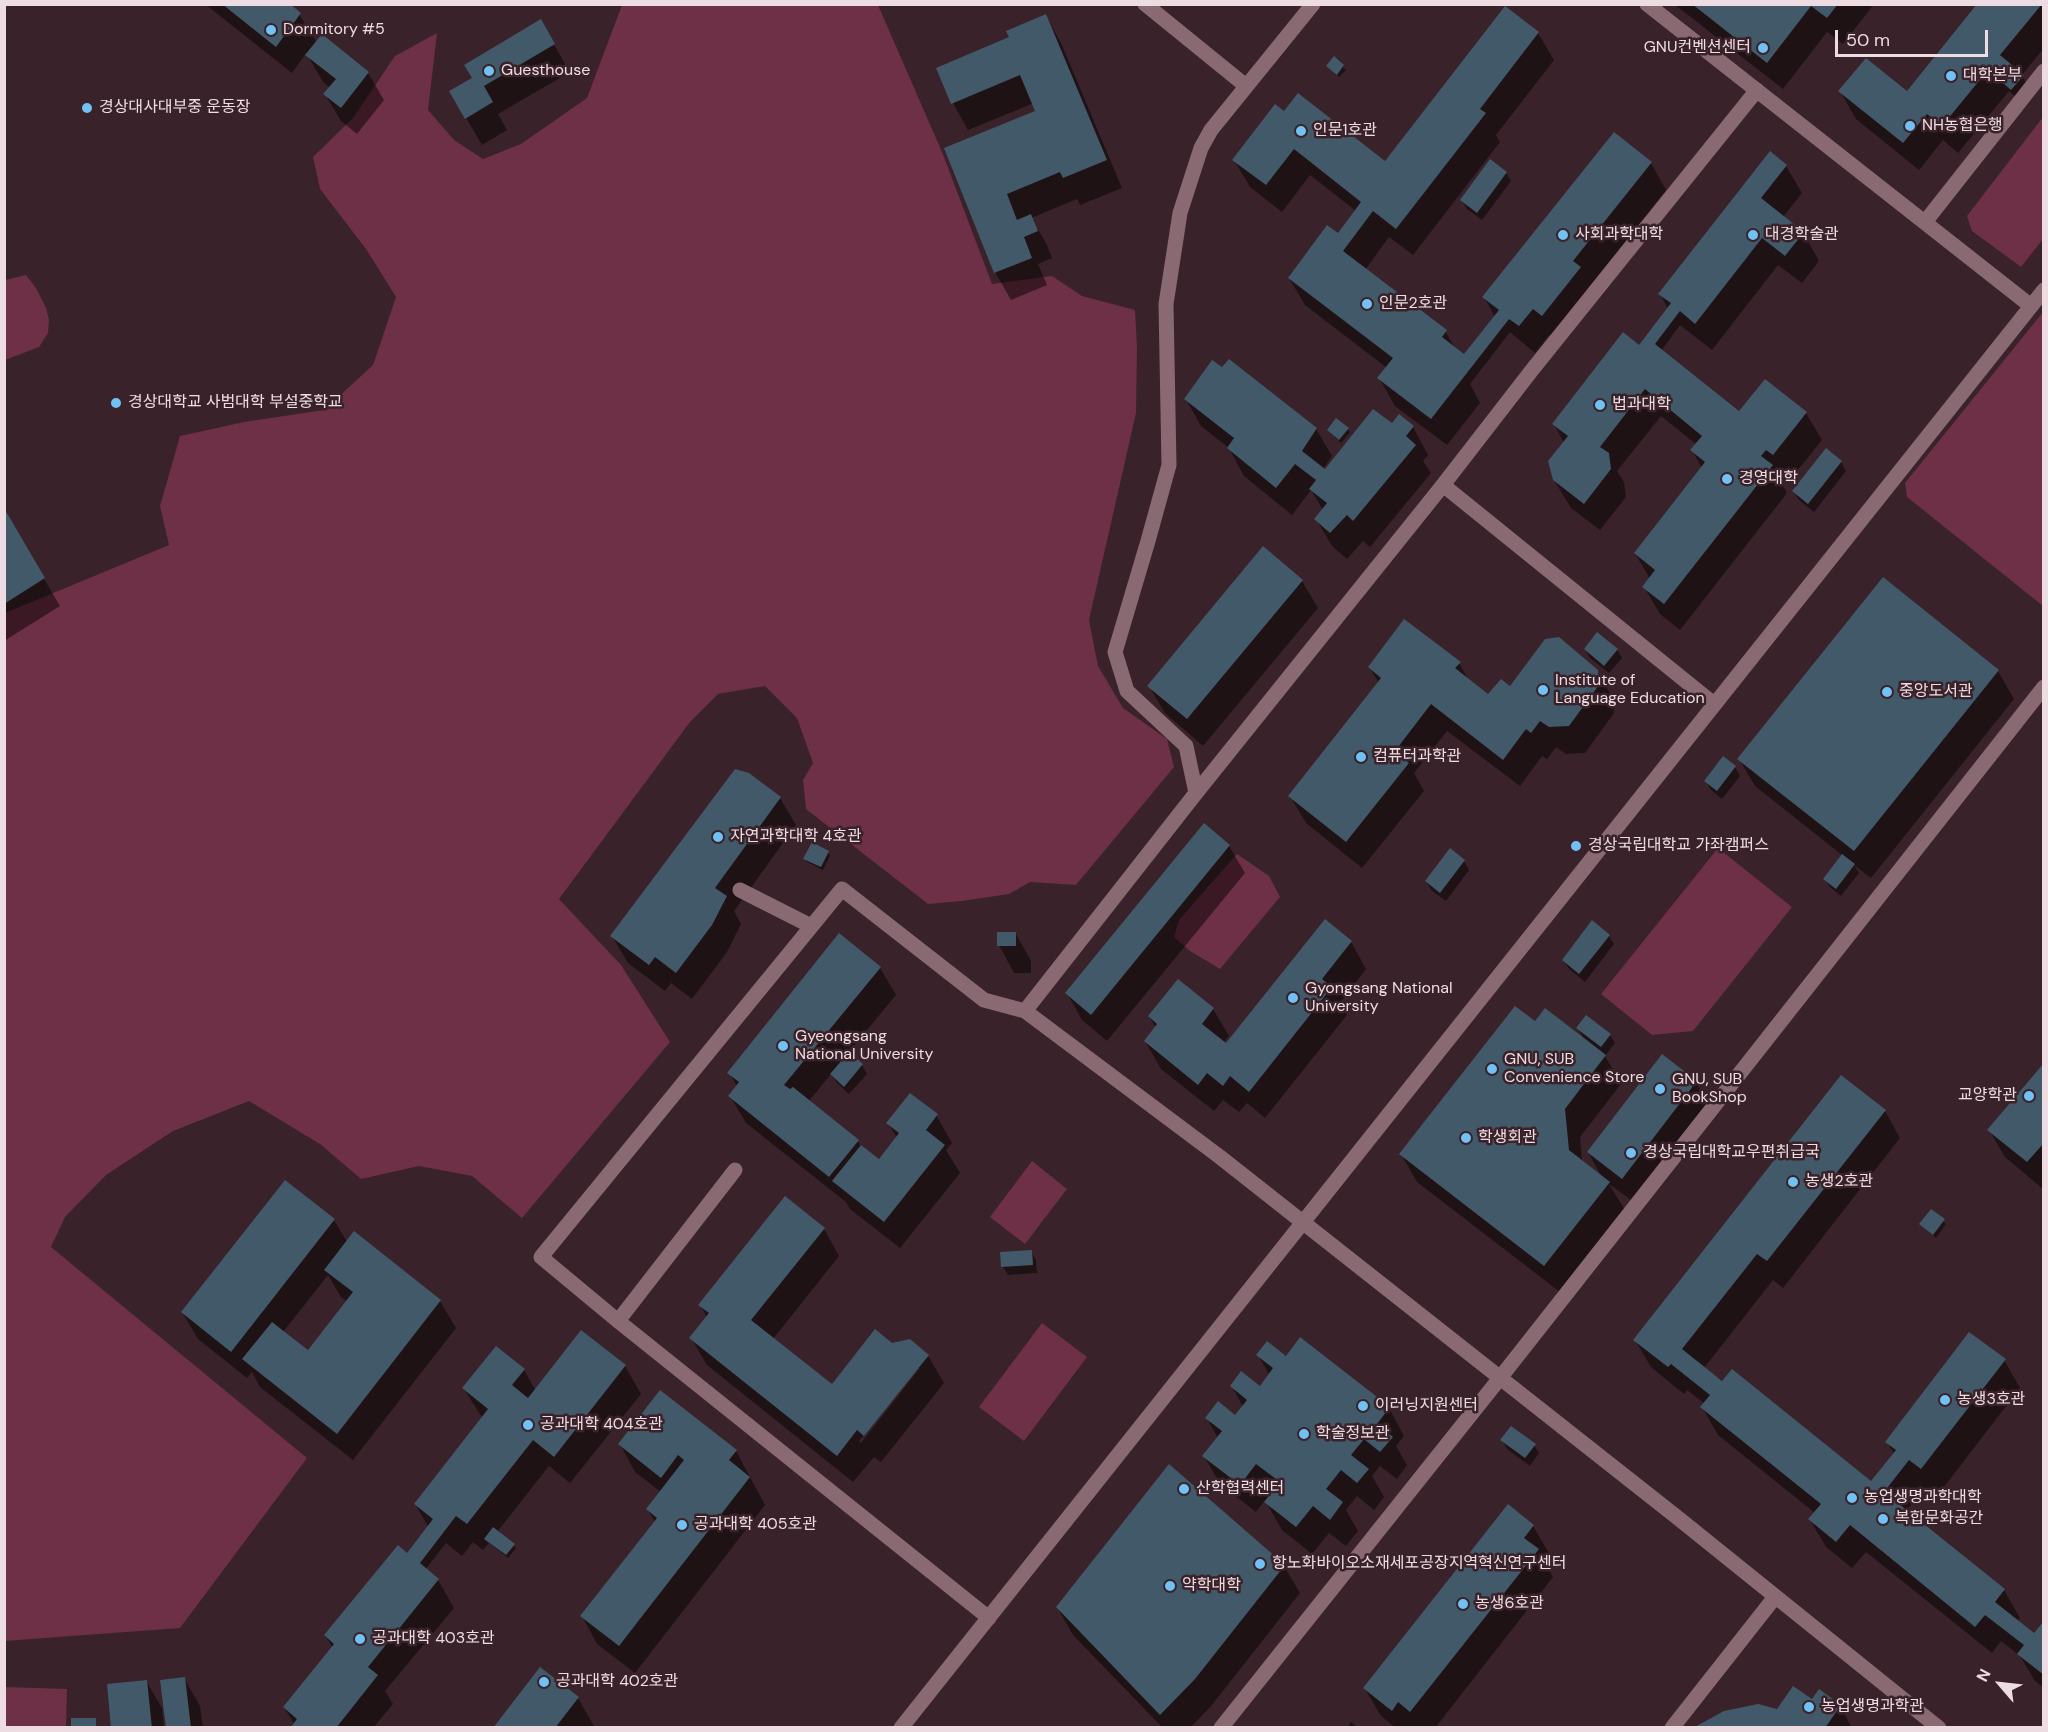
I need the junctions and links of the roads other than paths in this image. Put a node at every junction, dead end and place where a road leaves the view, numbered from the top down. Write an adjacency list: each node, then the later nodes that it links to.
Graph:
1 (1145, 4): 5 (street)
2 (1313, 4): 5 (street)
3 (1647, 4): 6 (street)
4 (2043, 71): 7 (street)
5 (1246, 86): 13 (street)
6 (1756, 90): 7 (street); 10 (street)
7 (1925, 222): 9 (street)
8 (2043, 290): 9 (street)
9 (2031, 306): 12 (street)
10 (1443, 485): 12 (street); 13 (street)
11 (2043, 687): 20 (street)
12 (1714, 704): 18 (street)
13 (1196, 793): 16 (street)
14 (740, 890): 15 (street)
15 (811, 926): 16 (street); 19 (street)
16 (1025, 1011): 18 (street)
17 (735, 1170): 19 (street)
18 (1303, 1223): 20 (street); 22 (street)
19 (618, 1321): 22 (street)
20 (1500, 1378): 21 (street); 24 (street)
21 (1775, 1597): 25 (street); 26 (street)
22 (989, 1618): 23 (street)
23 (901, 1728)
24 (1221, 1728)
25 (1672, 1728)
26 (1939, 1728)

